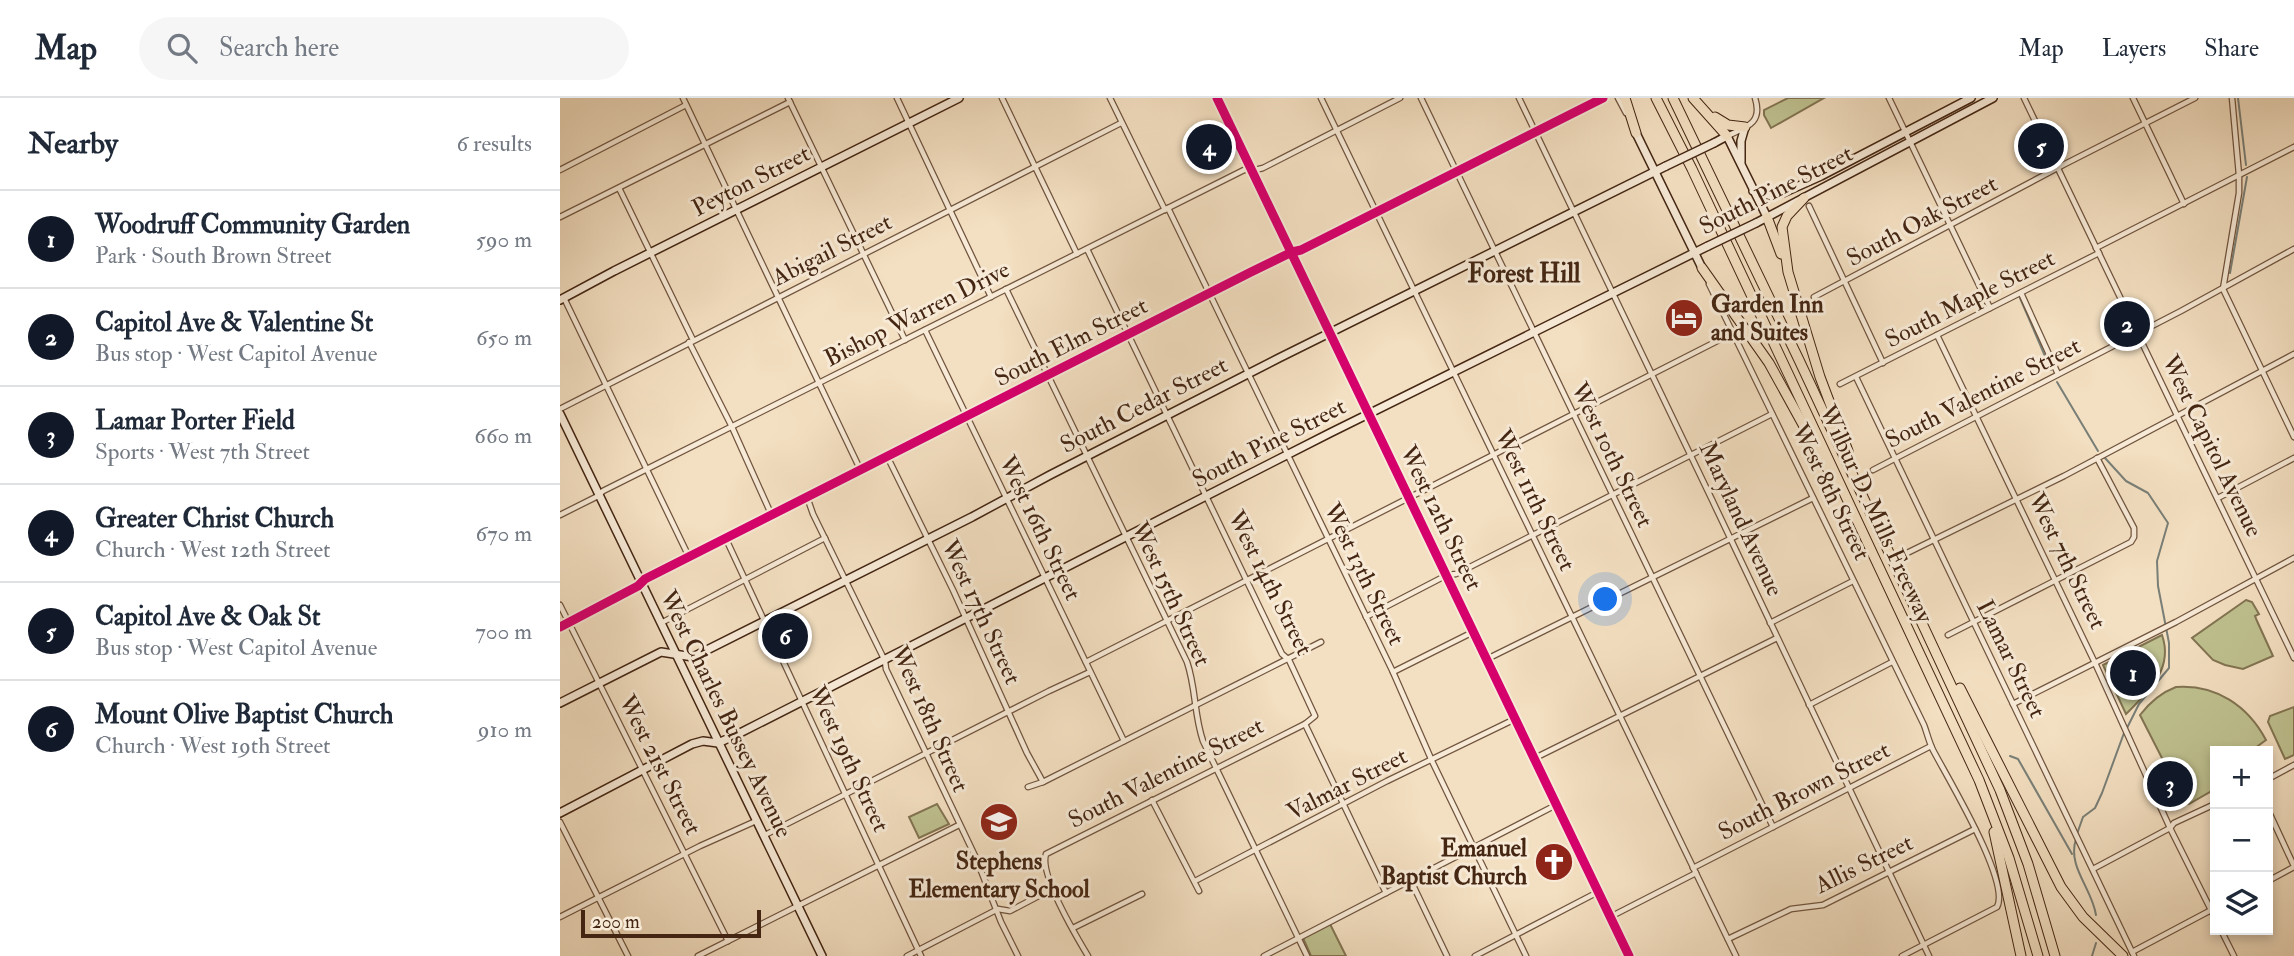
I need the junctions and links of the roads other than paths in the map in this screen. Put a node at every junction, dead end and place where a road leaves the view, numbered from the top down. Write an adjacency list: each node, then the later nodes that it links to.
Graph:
1 (682, 98): 26 (street)
2 (897, 98): 28 (street)
3 (959, 98): 28 (main road, Peyton Street)
4 (1002, 98): 42 (street)
5 (1110, 98): 29 (street, West 13th Street)
6 (1217, 98): 45 (main road, West 12th Street)
7 (1321, 98): 32 (street, West 11th Street)
8 (1400, 98): 32 (street, Bishop Warren Drive)
9 (1421, 98): 47 (street, West 10th Street)
10 (1519, 98): 33 (street, Maryland Avenue)
11 (1603, 98): 33 (street, South Elm Street)
12 (1618, 98): 35 (street, West 8th Street)
13 (1625, 98): 35 (highway)
14 (1656, 98): 148 (highway, Wilbur D. Mills Freeway)
15 (1673, 98): 135 (highway, Wilbur D. Mills Freeway)
16 (1693, 98): 27 (highway)
17 (1755, 98): 31 (street)
18 (1889, 98): 34 (street)
19 (1971, 98): 34 (main road)
20 (1993, 98): 37 (main road, South Pine Street)
21 (2024, 98): 43 (street, West Capitol Avenue)
22 (2133, 98): 30 (street)
23 (2195, 98): 30 (street, South Oak Street)
24 (2232, 98): 48 (street)
25 (790, 100): 38 (street); 41 (street)
26 (686, 105): 38 (street); 44 (street)
27 (1705, 110): 31 (highway); 36 (highway)
28 (909, 123): 41 (main road, Peyton Street); 55 (street)
29 (1121, 123): 42 (street, Abigail Street); 53 (street, West 13th Street)
30 (2145, 123): 43 (street, South Oak Street); 52 (street)
31 (1745, 127): 36 (street, South Cedar Street); 40 (main road)
32 (1337, 130): 45 (street, Bishop Warren Drive); 57 (street, West 11th Street)
33 (1535, 131): 47 (street, South Elm Street); 56 (street, Maryland Avenue)
34 (1906, 132): 37 (street); 50 (main road)
35 (1636, 133): 46 (main road, West 8th Street)
36 (1727, 136): 40 (main road); 46 (main road, South Cedar Street, bridge)
37 (1911, 143): 51 (main road, South Pine Street); 60 (street)
38 (705, 145): 49 (street); 54 (street)
39 (2294, 147): 48 (street, South Maple Street)
40 (1741, 166): 50 (main road)
41 (822, 167): 54 (main road, Peyton Street); 67 (street)
42 (1036, 167): 55 (street, Abigail Street); 69 (street)
43 (2058, 168): 60 (street, South Oak Street); 63 (street, West Capitol Avenue)
44 (560, 170)
45 (1252, 170): 53 (street, Bishop Warren Drive); 65 (main road, West 12th Street)
46 (1656, 171): 56 (main road, South Cedar Street); 68 (main road, West 8th Street)
47 (1455, 172): 57 (street, South Elm Street); 66 (street, West 10th Street)
48 (2239, 175): 52 (street, South Maple Street); 74 (street)
49 (619, 188): 58 (street); 64 (street)
50 (1753, 191): 59 (main road)
51 (1806, 202): 59 (main road, South Pine Street); 71 (highway); 72 (street)
52 (2183, 204): 63 (street, South Maple Street)
53 (1167, 209): 61 (street, Bishop Warren Drive); 77 (street, West 13th Street)
54 (736, 210): 64 (main road, Peyton Street); 79 (street)
55 (950, 210): 67 (street, Abigail Street); 80 (street)
56 (1574, 211): 66 (main road, South Cedar Street); 75 (street, Maryland Avenue)
57 (1376, 212): 65 (street, South Elm Street); 76 (street, West 11th Street)
58 (560, 217)
59 (1767, 217): 68 (main road, South Pine Street, bridge); 71 (highway)
60 (1950, 225): 72 (street, South Oak Street); 83 (street)
61 (1087, 248): 69 (street, Bishop Warren Drive); 89 (street, West 14th Street)
62 (2294, 249): 74 (street, South Valentine Street)
63 (2098, 250): 78 (street, South Maple Street); 88 (street, West Capitol Avenue)
64 (651, 252): 82 (main road, Peyton Street); 92 (street)
65 (1292, 252): 77 (street, South Elm Street); 85 (main road, West 12th Street)
66 (1494, 252): 76 (main road, South Cedar Street); 86 (street, West 10th Street)
67 (864, 253): 79 (street, Abigail Street); 91 (street)
68 (1695, 253): 70 (main road, West 8th Street); 75 (main road, South Pine Street)
69 (1077, 254): 73 (street, Bishop Warren Drive)
70 (1702, 268): 87 (street, West 8th Street); 148 (highway)
71 (1788, 272): 135 (highway)
72 (1844, 282): 81 (street, South Oak Street); 94 (street)
73 (1006, 289): 80 (street, Bishop Warren Drive); 100 (street, West 15th Street)
74 (2223, 289): 88 (street, South Valentine Street); 95 (street)
75 (1614, 291): 86 (main road, South Pine Street); 98 (street, Maryland Avenue)
76 (1415, 292): 85 (main road, South Cedar Street); 96 (street, West 11th Street)
77 (1210, 293): 89 (street, South Elm Street); 97 (street, West 13th Street)
78 (2021, 293): 83 (street, South Maple Street); 99 (street)
79 (777, 297): 92 (street, Abigail Street); 103 (street)
80 (990, 297): 84 (street, Bishop Warren Drive)
81 (1814, 297)
82 (562, 299): 102 (street)
83 (1990, 308): 90 (street, South Maple Street)
84 (925, 330): 91 (street, Bishop Warren Drive); 111 (street, West 16th Street)
85 (1332, 333): 97 (main road, South Cedar Street); 106 (main road, West 12th Street)
86 (1533, 333): 96 (main road, South Pine Street); 109 (street, West 10th Street)
87 (1732, 333): 98 (street); 107 (street, West 8th Street)
88 (2138, 333): 99 (street, South Valentine Street); 110 (street, West Capitol Avenue)
89 (1128, 334): 100 (street, South Elm Street); 108 (street, West 14th Street)
90 (1937, 335): 94 (street, South Maple Street); 112 (street, West 7th Street)
91 (905, 340): 103 (street, Bishop Warren Drive)
92 (691, 341): 102 (street, Abigail Street); 113 (street)
93 (2294, 354): 95 (street)
94 (1883, 363): 101 (street, South Maple Street)
95 (2263, 370): 110 (street); 114 (street)
96 (1454, 373): 106 (main road, South Pine Street); 115 (street, West 11th Street)
97 (1248, 374): 108 (main road, South Cedar Street); 119 (street, West 13th Street)
98 (1654, 374): 109 (street); 116 (street, Maryland Avenue)
99 (2058, 374): 112 (street, South Valentine Street)
100 (1048, 376): 111 (street, South Elm Street); 118 (street, West 15th Street)
101 (1856, 376): 104 (street, South Maple Street); 120 (street, Lamar Street)
102 (607, 384): 105 (street, Abigail Street); 123 (street)
103 (818, 384): 113 (street, Bishop Warren Drive); 124 (street)
104 (1840, 384)
105 (560, 412): 126 (main road, West Charles Bussey Avenue)
106 (1370, 414): 119 (main road, South Pine Street); 129 (main road, West 12th Street)
107 (1772, 414): 116 (street); 132 (street, West 8th Street)
108 (1169, 415): 118 (main road, South Cedar Street); 128 (street, West 14th Street)
109 (1573, 415): 115 (street); 130 (street, West 10th Street)
110 (2178, 415): 121 (street); 134 (street, West Capitol Avenue)
111 (967, 416): 117 (street, South Elm Street); 131 (street, West 16th Street)
112 (1976, 417): 120 (street, South Valentine Street); 133 (street, West 7th Street)
113 (732, 427): 123 (street, Bishop Warren Drive); 137 (street)
114 (2294, 437)
115 (1494, 455): 129 (street); 138 (street, West 11th Street)
116 (1692, 455): 130 (street); 144 (street, Maryland Avenue)
117 (887, 456): 124 (street, South Elm Street); 142 (street, West 17th Street)
118 (1087, 456): 131 (main road, South Cedar Street); 140 (street, West 15th Street)
119 (1287, 456): 128 (main road, South Pine Street); 143 (street, West 13th Street)
120 (1895, 458): 125 (street, South Valentine Street); 145 (street, Lamar Street)
121 (2097, 458): 133 (street); 158 (street)
122 (2294, 458): 134 (street)
123 (647, 468): 126 (street, Bishop Warren Drive); 147 (street)
124 (860, 469): 127 (street, South Elm Street)
125 (1873, 470)
126 (599, 494): 136 (street, Bishop Warren Drive); 159 (main road, West Charles Bussey Avenue)
127 (807, 496): 137 (street, South Elm Street); 139 (street, West 18th Street)
128 (1207, 496): 140 (main road, South Pine Street); 155 (street, West 14th Street)
129 (1410, 496): 143 (street); 150 (main road, West 12th Street)
130 (1612, 496): 138 (street); 151 (street, West 10th Street)
131 (1008, 498): 142 (main road, South Cedar Street); 152 (street, West 16th Street)
132 (1813, 498): 144 (street); 157 (street, West 8th Street)
133 (2016, 498): 145 (street); 158 (street, West 7th Street)
134 (2218, 498): 153 (street, West Capitol Avenue)
135 (1865, 499): 167 (highway, Wilbur D. Mills Freeway)
136 (560, 515)
137 (772, 516): 141 (street, South Elm Street)
138 (1533, 536): 150 (street); 162 (street, West 11th Street)
139 (825, 538): 154 (street, West 18th Street); 156 (street)
140 (1126, 538): 152 (main road, South Pine Street); 165 (street, West 15th Street)
141 (726, 539): 147 (street, South Elm Street); 156 (street, West 19th Street)
142 (928, 539): 154 (main road, South Cedar Street); 163 (street, West 17th Street)
143 (1328, 539): 155 (street); 161 (street, West 13th Street)
144 (1731, 539): 151 (street); 170 (street, Maryland Avenue)
145 (1935, 540): 146 (street); 168 (street, Lamar Street)
146 (1907, 553)
147 (689, 557): 159 (street, South Elm Street)
148 (1874, 557): 207 (highway, Wilbur D. Mills Freeway)
149 (2294, 558): 153 (street)
150 (1447, 575): 161 (street); 172 (main road, West 12th Street)
151 (1653, 577): 162 (street); 186 (street, West 10th Street)
152 (1046, 579): 163 (main road, South Pine Street); 181 (street, West 16th Street)
153 (2257, 579): 178 (street, West Capitol Avenue); 183 (street)
154 (846, 580): 164 (main road, South Cedar Street); 180 (street, West 18th Street)
155 (1247, 580): 165 (street); 177 (street, West 14th Street)
156 (745, 581): 164 (street, West 19th Street); 169 (street)
157 (1853, 581): 170 (street); 182 (street, West 8th Street)
158 (2056, 582): 168 (street); 183 (street, West 7th Street)
159 (641, 583): 166 (street, South Elm Street); 169 (main road, West Charles Bussey Avenue)
160 (560, 605): 166 (street, West 21st Street)
161 (1366, 617): 185 (street, West 13th Street)
162 (1572, 617): 179 (street); 194 (street, West 11th Street)
163 (965, 620): 180 (main road, South Pine Street); 193 (street, West 17th Street)
164 (765, 621): 176 (main road, South Cedar Street); 188 (street, West 19th Street)
165 (1167, 621): 181 (street); 190 (street, West 15th Street)
166 (568, 622): 171 (street, South Elm Street); 187 (street, West 21st Street)
167 (1923, 622): 256 (highway); 275 (highway, Wilbur D. Mills Freeway)
168 (1973, 622): 173 (street); 191 (street, Lamar Street)
169 (660, 623): 176 (main road, West Charles Bussey Avenue)
170 (1770, 623): 174 (street, Maryland Avenue)
171 (560, 627)
172 (1474, 631): 179 (main road, West 12th Street); 185 (street)
173 (1948, 635)
174 (1777, 638): 186 (street); 192 (street, Maryland Avenue)
175 (1321, 642): 177 (street)
176 (675, 654): 187 (main road, South Cedar Street); 198 (main road, West Charles Bussey Avenue)
177 (1286, 658): 190 (street); 196 (street, West 14th Street)
178 (2294, 658)
179 (1487, 659): 195 (main road, West 12th Street)
180 (885, 661): 188 (main road, South Pine Street); 200 (street, West 18th Street)
181 (1086, 662): 184 (street, West 16th Street)
182 (1892, 662): 192 (street); 199 (street, West 8th Street)
183 (2095, 663): 191 (street); 222 (street, West 7th Street)
184 (1090, 672): 193 (street); 197 (street, West 16th Street)
185 (1393, 672): 202 (street, West 13th Street)
186 (1700, 675): 194 (street); 221 (street, West 10th Street)
187 (599, 683): 189 (main road, South Cedar Street); 205 (street, West 21st Street)
188 (802, 702): 198 (main road, South Pine Street); 211 (street, West 19th Street)
189 (560, 703)
190 (1196, 704): 197 (street); 204 (street, West 15th Street)
191 (2014, 704): 230 (street, Lamar Street)
192 (1809, 705): 210 (street, Maryland Avenue)
193 (1009, 712): 200 (street); 208 (street, West 17th Street)
194 (1620, 716): 201 (street); 231 (street, West 11th Street)
195 (1516, 718): 201 (main road, West 12th Street); 202 (street, Valmar Street)
196 (1305, 724): 204 (street, South Valentine Street); 214 (street, West 14th Street)
197 (1124, 741): 208 (street)
198 (718, 743): 205 (main road, South Pine Street); 217 (main road, West Charles Bussey Avenue)
199 (1931, 746): 210 (street, South Brown Street); 223 (street, West 8th Street)
200 (926, 754): 211 (street); 220 (street, West 18th Street)
201 (1535, 758): 213 (main road, West 12th Street)
202 (1432, 761): 214 (street, Valmar Street); 225 (street, West 13th Street)
203 (2294, 765): 206 (street)
204 (1217, 768): 212 (street, South Valentine Street); 226 (street, West 15th Street)
205 (643, 771): 216 (main road, South Pine Street); 227 (street, West 21st Street)
206 (2273, 776)
207 (1979, 780): 273 (highway); 274 (highway, Wilbur D. Mills Freeway)
208 (1043, 782): 209 (street)
209 (1028, 787)
210 (1849, 788): 221 (street, South Brown Street); 232 (street, Maryland Avenue)
211 (845, 794): 224 (street); 228 (street, West 19th Street)
212 (1152, 800): 234 (street); 236 (street, South Valentine Street)
213 (1557, 804): 225 (street); 238 (main road, West 12th Street)
214 (1344, 805): 226 (street, Valmar Street); 239 (street, West 14th Street)
215 (2210, 805): 222 (street)
216 (560, 813)
217 (757, 820): 224 (main road, West Charles Bussey Avenue); 227 (street)
218 (2273, 821): 229 (street)
219 (560, 822): 241 (street)
220 (959, 825): 228 (street); 244 (street, West 18th Street)
221 (1773, 827): 231 (street, South Brown Street)
222 (2170, 828): 230 (street); 242 (street, West 7th Street)
223 (1975, 829): 232 (street, Allis Street); 254 (street, West 8th Street)
224 (765, 835): 243 (main road, West Charles Bussey Avenue)
225 (1474, 847): 235 (street); 249 (street, West 13th Street)
226 (1256, 850): 234 (street, Valmar Street); 251 (street, West 15th Street)
227 (685, 853): 241 (street); 253 (street, West 21st Street)
228 (879, 864): 243 (street); 255 (street, West 19th Street)
229 (2294, 867): 233 (street)
230 (2093, 869): 256 (street, Lamar Street)
231 (1694, 871): 247 (street, South Brown Street); 252 (street, West 11th Street)
232 (1889, 873): 252 (street, Allis Street); 254 (street, Maryland Avenue)
233 (2273, 878)
234 (1195, 881): 237 (street)
235 (1411, 881): 239 (street); 266 (street)
236 (1052, 888): 244 (street); 248 (street)
237 (1199, 891)
238 (1598, 892): 247 (main road, West 12th Street); 249 (street)
239 (1386, 893): 251 (street)
240 (1142, 894): 248 (street)
241 (599, 898): 246 (street); 257 (street)
242 (2210, 903)
243 (797, 906): 253 (street); 259 (main road, West Charles Bussey Avenue)
244 (998, 909): 255 (street); 262 (street, West 18th Street)
245 (2210, 911): 256 (street)
246 (560, 917)
247 (1610, 917): 269 (main road, West 12th Street)
248 (1073, 928): 263 (street)
249 (1515, 934): 267 (street); 268 (street, West 13th Street)
250 (2224, 935): 276 (street)
251 (1298, 938): 264 (street); 265 (street, West 15th Street)
252 (1727, 939): 270 (street, West 11th Street)
253 (728, 941): 258 (street)
254 (1924, 945): 271 (street); 272 (street, Maryland Avenue)
255 (918, 950): 260 (street); 261 (street, West 19th Street)
256 (2130, 955)
257 (628, 956)
258 (698, 956)
259 (822, 956)
260 (907, 956)
261 (921, 956)
262 (1018, 956)
263 (1088, 956)
264 (1264, 956)
265 (1307, 956)
266 (1447, 956)
267 (1475, 956)
268 (1526, 956)
269 (1629, 956)
270 (1736, 956)
271 (1902, 956)
272 (1929, 956)
273 (2021, 956)
274 (2039, 956)
275 (2055, 956)
276 (2234, 956)

